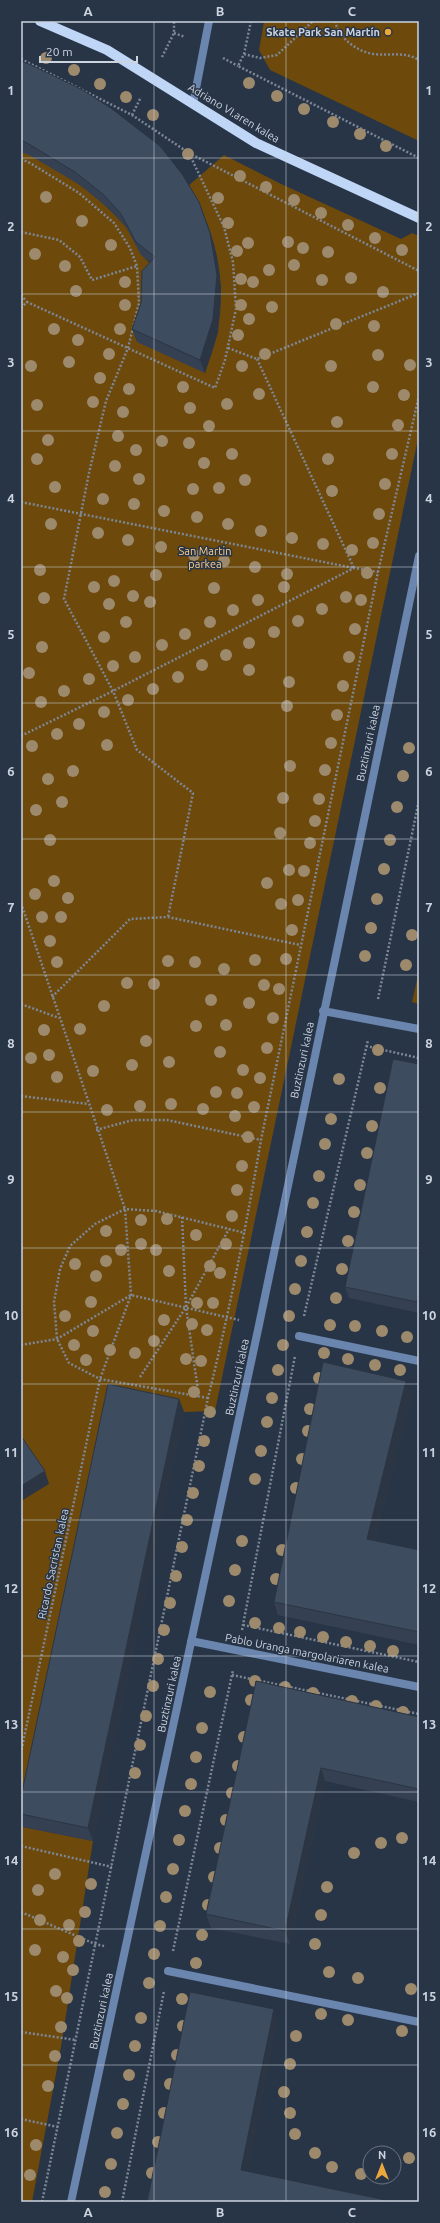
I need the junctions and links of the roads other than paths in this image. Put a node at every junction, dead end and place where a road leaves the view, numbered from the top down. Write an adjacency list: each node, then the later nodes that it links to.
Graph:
1 (40, 21): 3 (main road, Adriano VI.aren kalea)
2 (209, 21): 3 (street)
3 (193, 104): 4 (main road, Adriano VI.aren kalea)
4 (419, 218)
5 (419, 556): 6 (street, Buztinzuri kalea)
6 (323, 1011): 7 (street); 10 (street, Buztinzuri kalea)
7 (419, 1029)
8 (299, 1336): 9 (street)
9 (419, 1361)
10 (192, 1641): 11 (street, Pablo Uranga margolariaren kalea); 14 (street, Buztinzuri kalea)
11 (419, 1687)
12 (168, 1971): 13 (street)
13 (419, 2022)
14 (71, 2202)

